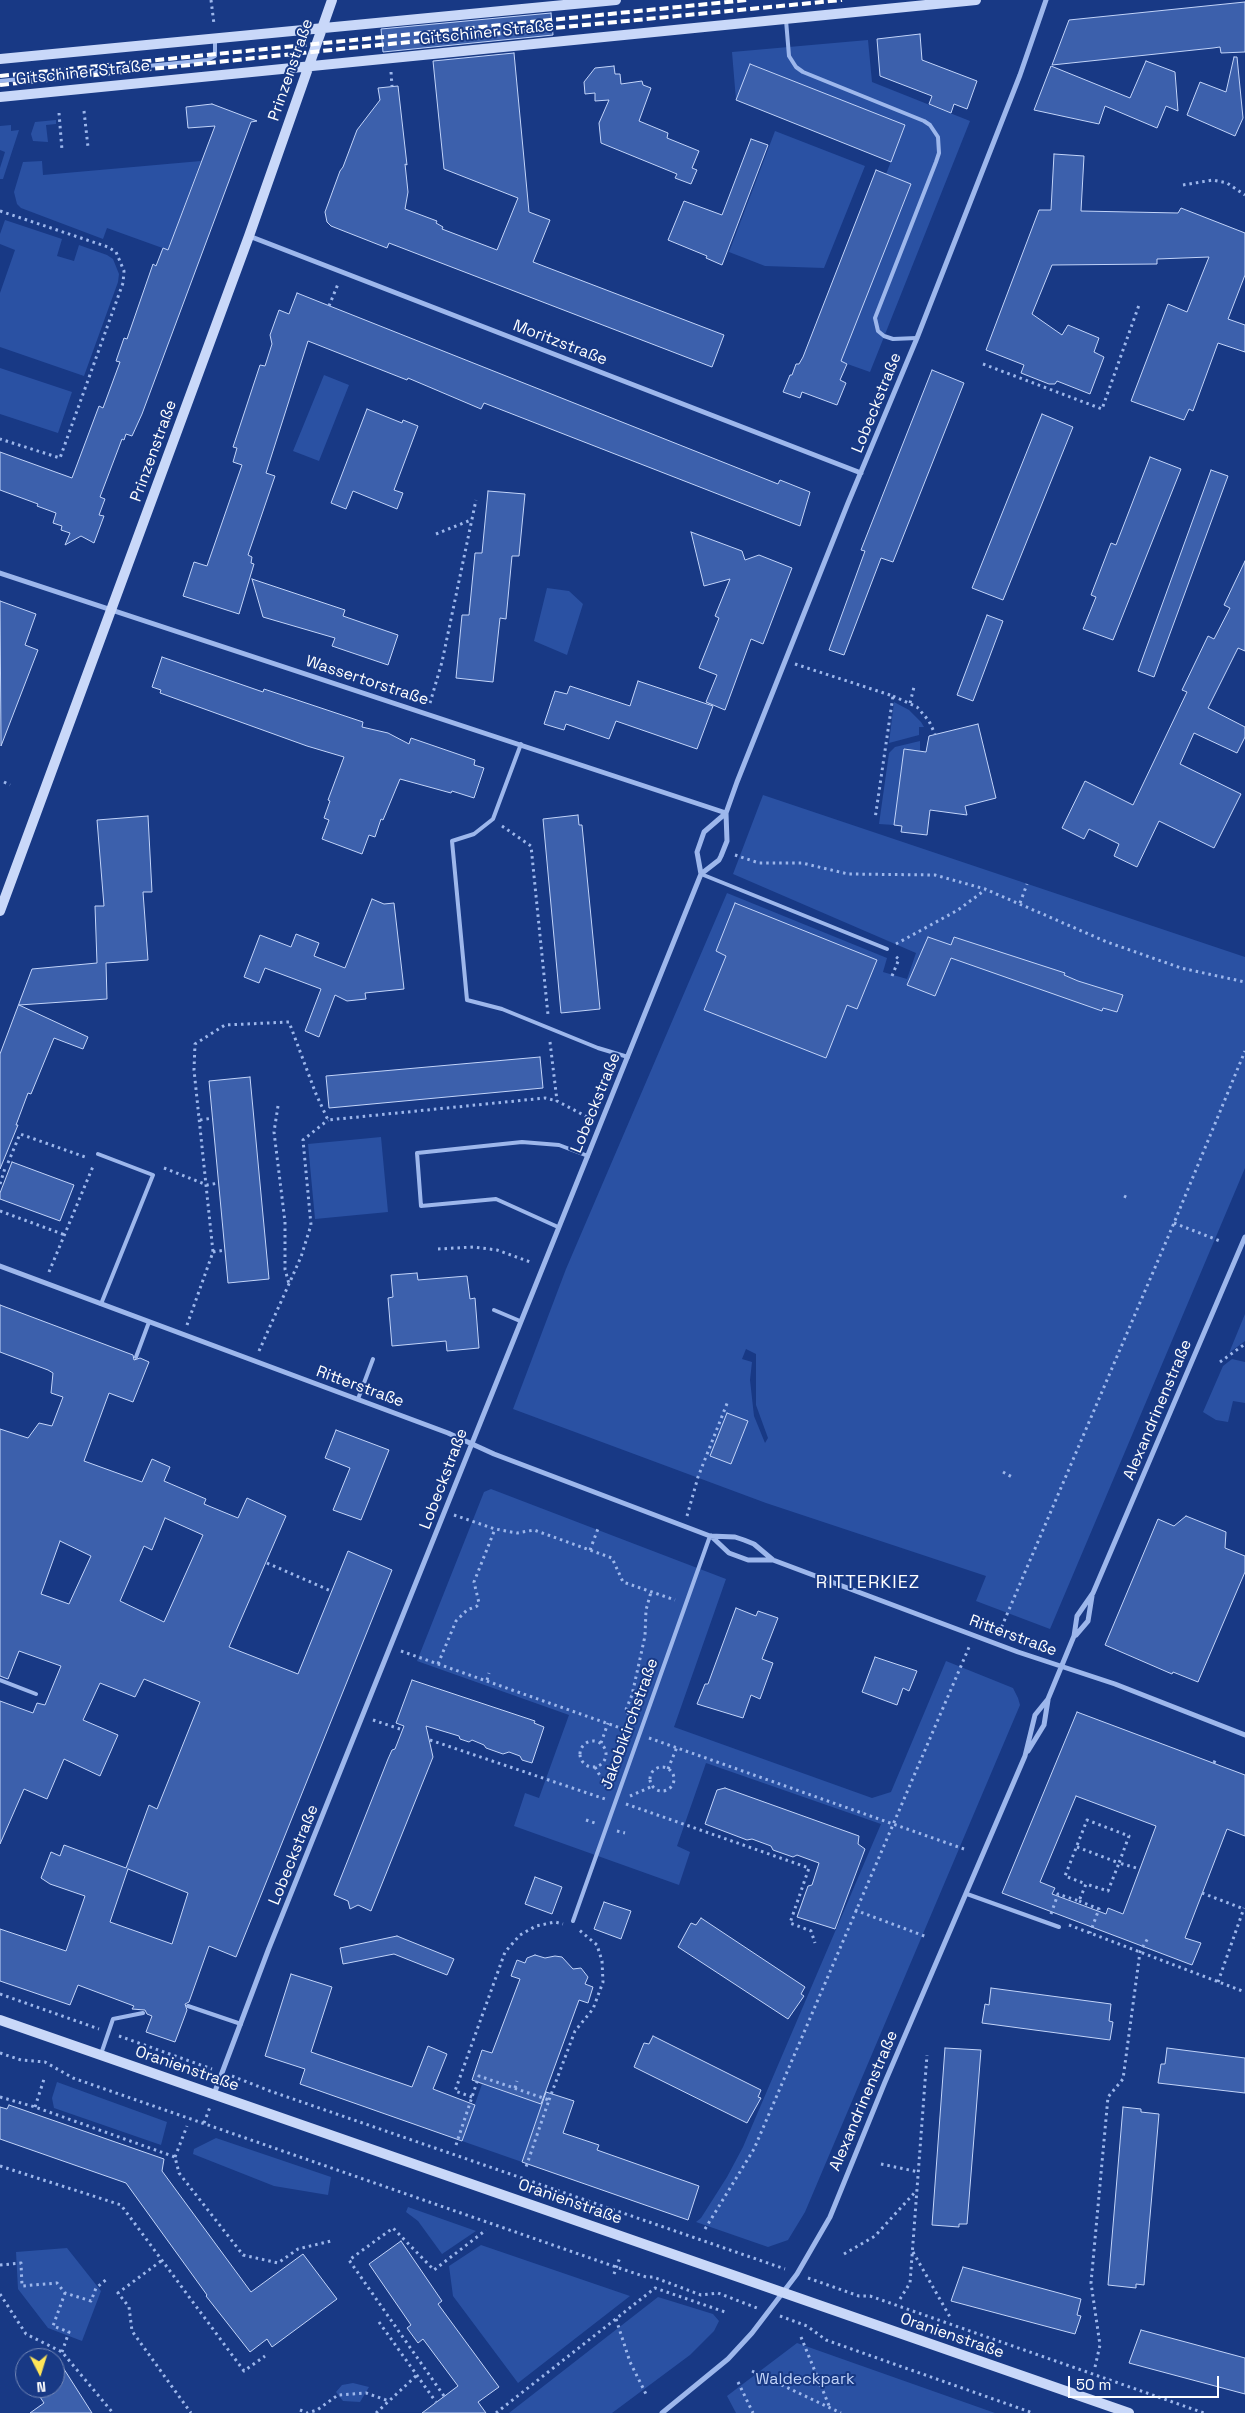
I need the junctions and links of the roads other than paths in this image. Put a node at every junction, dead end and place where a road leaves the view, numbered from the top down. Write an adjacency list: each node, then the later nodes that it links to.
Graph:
1 (332, 0): 6 (main road, Prinzenstraße)
2 (616, 0): 6 (main road, Gitschiner Straße)
3 (976, 0): 5 (main road, Gitschiner Straße)
4 (1046, 0): 13 (street, Lobeckstraße)
5 (786, 18): 9 (main road, Gitschiner Straße); 13 (lane)
6 (322, 28): 7 (main road, Gitschiner Straße); 9 (main road, Prinzenstraße)
7 (215, 39): 8 (main road, Gitschiner Straße); 10 (lane)
8 (0, 59)
9 (309, 66): 11 (main road, Gitschiner Straße); 12 (main road, Prinzenstraße)
10 (0, 81)
11 (0, 97)
12 (249, 236): 14 (street, Moritzstraße); 16 (main road, Prinzenstraße)
13 (917, 338): 14 (street, Lobeckstraße)
14 (861, 473): 18 (street, Lobeckstraße)
15 (0, 573): 16 (street, Wassertorstraße)
16 (111, 611): 17 (street, Wassertorstraße); 20 (main road, Prinzenstraße)
17 (521, 744): 18 (street, Wassertorstraße); 22 (lane)
18 (726, 813): 19 (street, Lobeckstraße); 19 (street, Lobeckstraße)
19 (701, 874): 21 (lane); 22 (street, Lobeckstraße)
20 (0, 911)
21 (887, 949)
22 (628, 1057): 24 (street, Lobeckstraße)
23 (98, 1154): 29 (lane)
24 (588, 1156): 25 (street, Lobeckstraße); 25 (lane)
25 (558, 1227): 31 (street, Lobeckstraße)
26 (1245, 1237): 27 (street, Alexandrinenstraße)
27 (1244, 1244): 39 (street, Alexandrinenstraße)
28 (0, 1266): 29 (street, Ritterstraße)
29 (102, 1304): 32 (street, Ritterstraße)
30 (494, 1310): 31 (lane)
31 (520, 1321): 36 (street, Lobeckstraße)
32 (149, 1322): 33 (lane); 35 (street, Ritterstraße)
33 (136, 1357)
34 (373, 1359): 35 (lane)
35 (358, 1400): 36 (street, Ritterstraße)
36 (471, 1444): 37 (street, Ritterstraße); 53 (street, Lobeckstraße)
37 (710, 1536): 38 (street, Ritterstraße); 38 (street, Ritterstraße); 48 (lane, Jakobikirchstraße)
38 (773, 1560): 41 (street, Ritterstraße)
39 (1093, 1593): 40 (street, Alexandrinenstraße); 40 (street, Alexandrinenstraße)
40 (1074, 1636): 41 (street, Alexandrinenstraße)
41 (1062, 1667): 44 (street, Alexandrinenstraße); 45 (street, Ritterstraße)
42 (0, 1680): 43 (lane)
43 (36, 1694)
44 (1048, 1699): 46 (street, Alexandrinenstraße); 46 (street, Alexandrinenstraße)
45 (1245, 1735)
46 (1025, 1756): 47 (street, Alexandrinenstraße)
47 (967, 1894): 49 (lane); 56 (street, Alexandrinenstraße)
48 (573, 1922)
49 (1060, 1927)
50 (188, 2006): 53 (lane)
51 (144, 2013): 54 (lane)
52 (0, 2020): 54 (main road, Oranienstraße)
53 (241, 2024): 55 (street, Lobeckstraße)
54 (101, 2055): 55 (main road, Oranienstraße)
55 (214, 2094): 56 (main road, Oranienstraße)
56 (785, 2293): 57 (street, Alexandrinenstraße); 58 (main road, Oranienstraße)
57 (662, 2413)
58 (1130, 2413)

